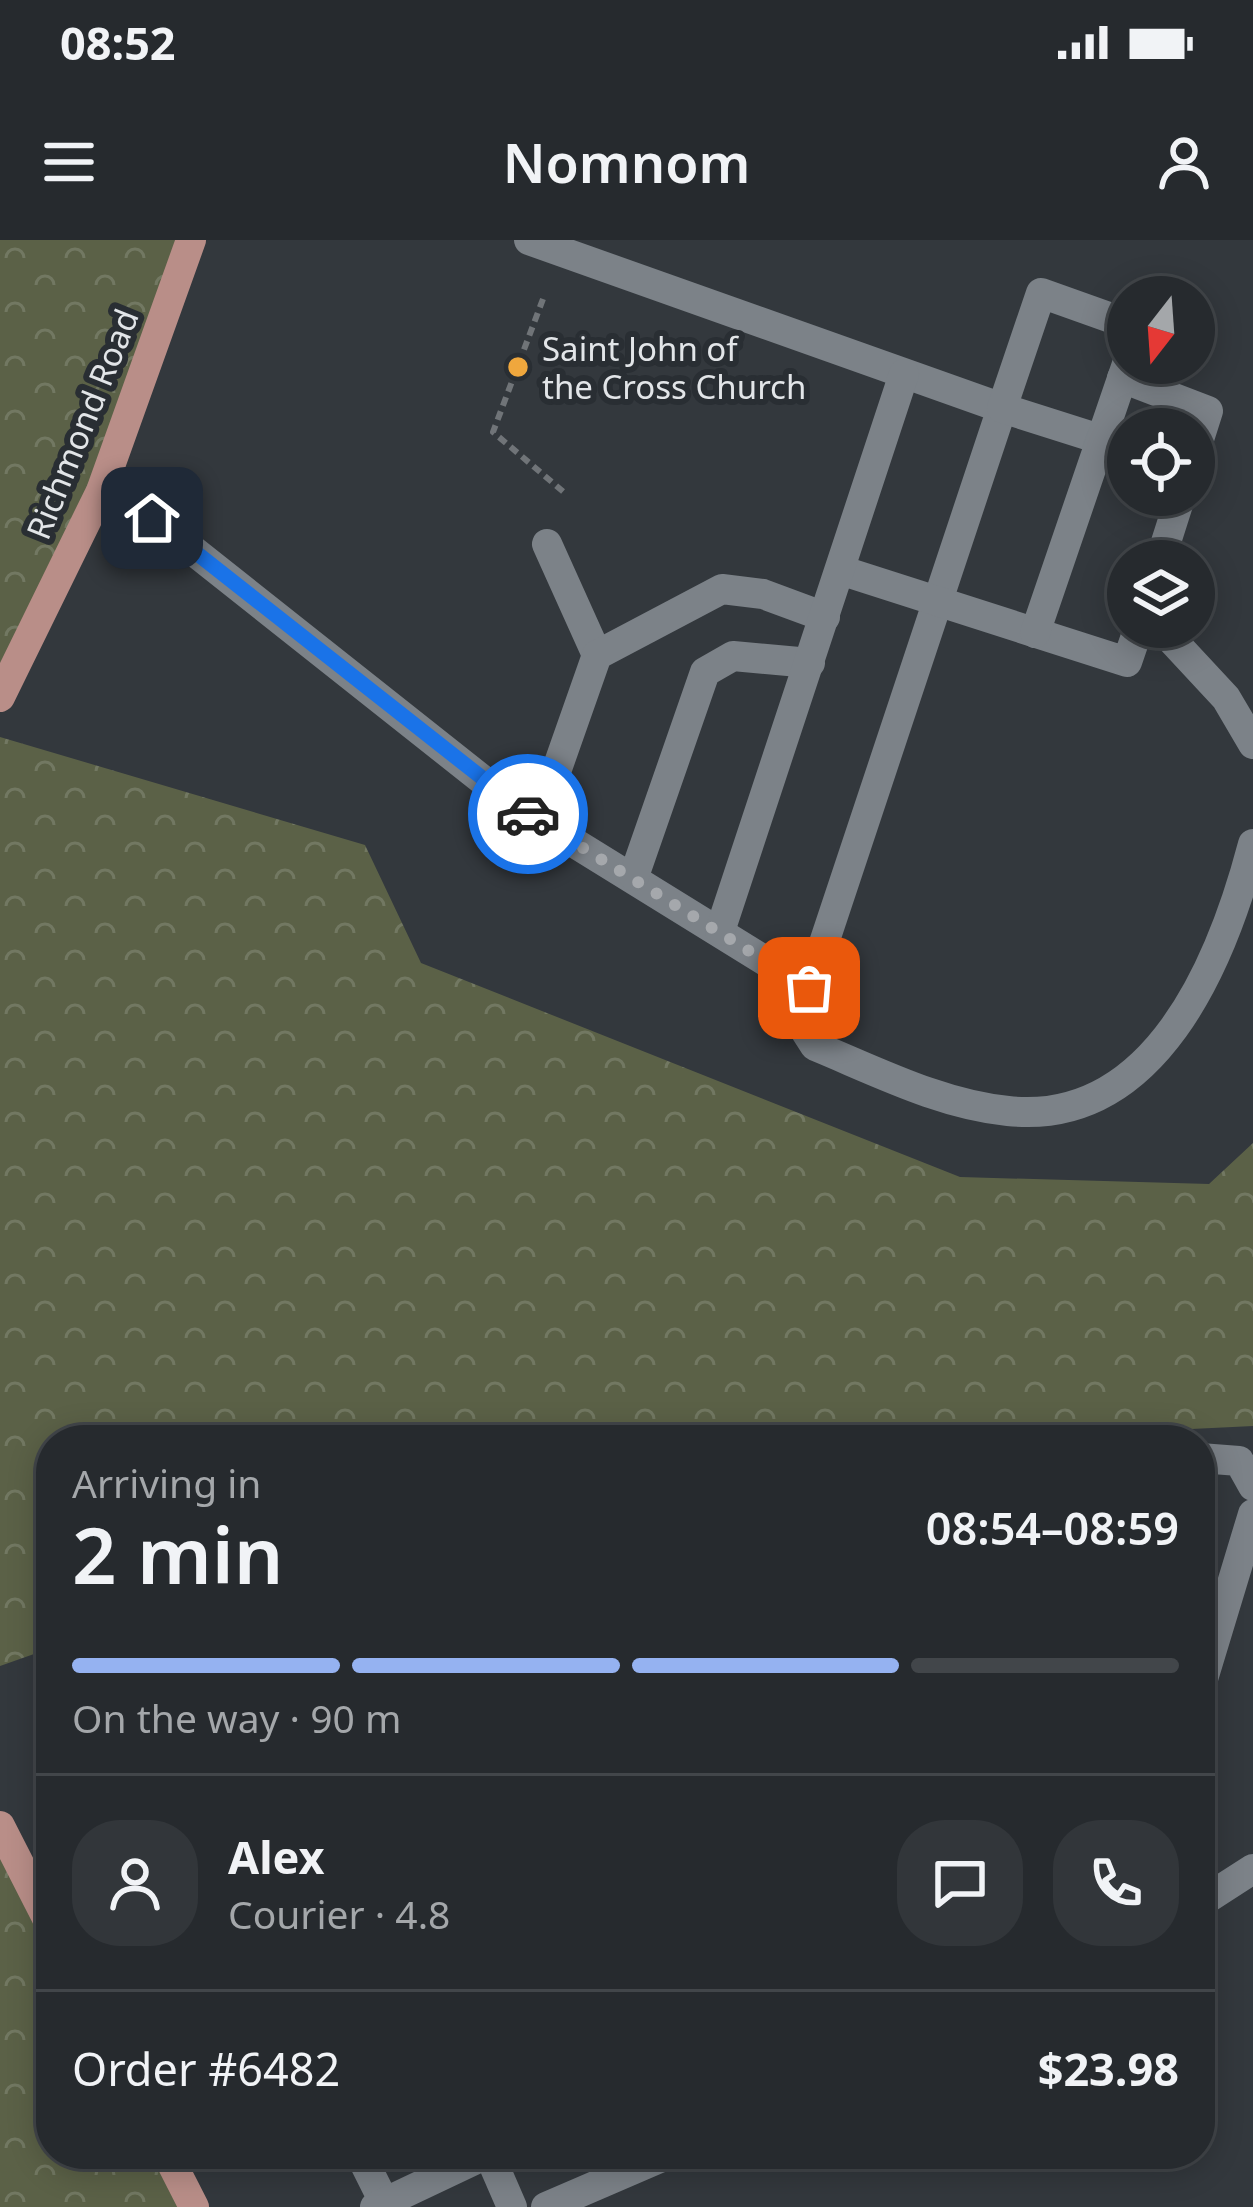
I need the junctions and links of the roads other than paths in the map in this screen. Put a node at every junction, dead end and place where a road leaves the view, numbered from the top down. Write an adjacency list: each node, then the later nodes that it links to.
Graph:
1 (191, 240): 10 (main road, Richmond Road)
2 (529, 240): 4 (lane)
3 (1107, 317): 6 (lane)
4 (904, 374): 6 (lane); 12 (lane)
5 (1153, 384): 7 (lane)
6 (1002, 408): 8 (lane); 13 (lane)
7 (1202, 408)
8 (1107, 441)
9 (1107, 460): 15 (lane)
10 (101, 490): 20 (main road, Richmond Road); 22 (lane)
11 (547, 544): 18 (lane)
12 (840, 570): 13 (lane); 14 (lane)
13 (938, 603): 15 (lane); 26 (lane)
14 (825, 617): 18 (lane); 19 (lane)
15 (1035, 633): 16 (lane)
16 (1132, 648)
17 (1180, 648): 21 (lane)
18 (597, 655): 22 (lane)
19 (810, 663): 24 (lane); 25 (lane)
20 (0, 697)
21 (1253, 744)
22 (539, 820): 24 (lane)
23 (1253, 844): 26 (lane)
24 (634, 876): 25 (lane)
25 (720, 931): 26 (lane)
26 (809, 988)
27 (1215, 1460): 28 (lane)
28 (1253, 1486)
29 (1253, 1514): 30 (lane)
30 (1215, 1639)
31 (0, 1826): 34 (main road)
32 (1253, 1869): 33 (lane)
33 (1215, 1893)
34 (36, 1897)
35 (175, 2169): 41 (main road)
36 (366, 2169): 40 (lane)
37 (440, 2169): 40 (lane)
38 (495, 2169): 42 (lane)
39 (634, 2169): 43 (lane)
40 (380, 2204)
41 (194, 2207)
42 (512, 2207)
43 (546, 2207)

